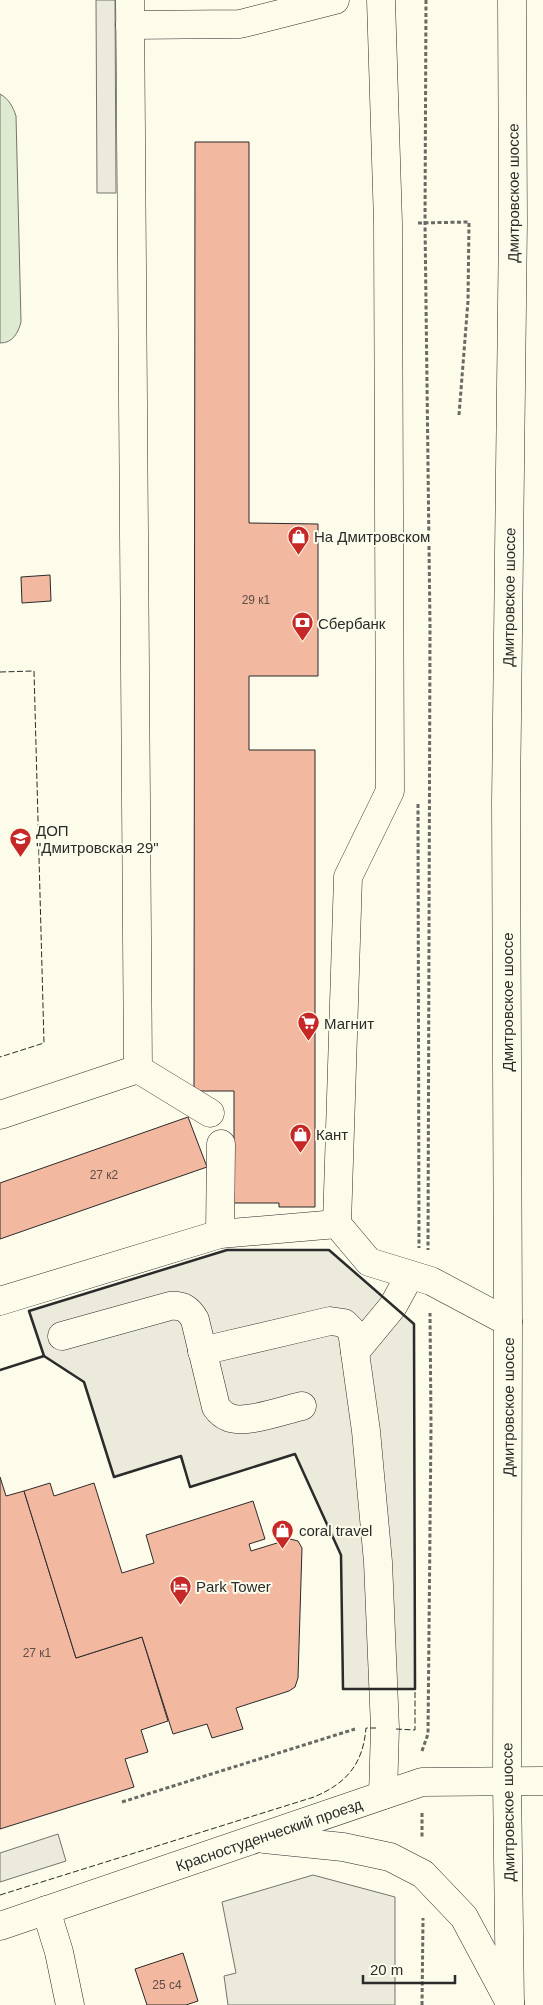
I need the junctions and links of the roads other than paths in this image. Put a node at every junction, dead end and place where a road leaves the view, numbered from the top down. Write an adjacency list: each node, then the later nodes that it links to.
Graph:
1 (335, 0): 5 (main road)
2 (381, 0): 10 (main road)
3 (512, 0): 14 (main road, Дмитровское шоссе)
4 (130, 12): 5 (main road); 6 (main road)
5 (240, 12)
6 (138, 1069): 7 (main road); 8 (main road)
7 (210, 1113)
8 (0, 1115)
9 (221, 1144): 11 (main road)
10 (337, 1224): 11 (main road); 12 (main road)
11 (220, 1234): 13 (main road)
12 (417, 1264): 14 (main road); 17 (main road)
13 (0, 1301)
14 (508, 1322): 20 (main road, Дмитровское шоссе)
15 (62, 1336): 16 (main road)
16 (202, 1351): 17 (main road); 18 (main road)
17 (355, 1352): 21 (main road)
18 (302, 1406)
19 (543, 1781): 20 (main road, Красностуденческий проезд)
20 (506, 1782): 21 (main road, Красностуденческий проезд); 25 (main road, Дмитровское шоссе)
21 (383, 1794): 22 (main road, Красностуденческий проезд)
22 (258, 1838): 23 (main road, Красностуденческий проезд); 25 (main road)
23 (46, 1910): 24 (main road, Красностуденческий проезд); 26 (main road)
24 (0, 1926)
25 (510, 2004)
26 (70, 2005)

